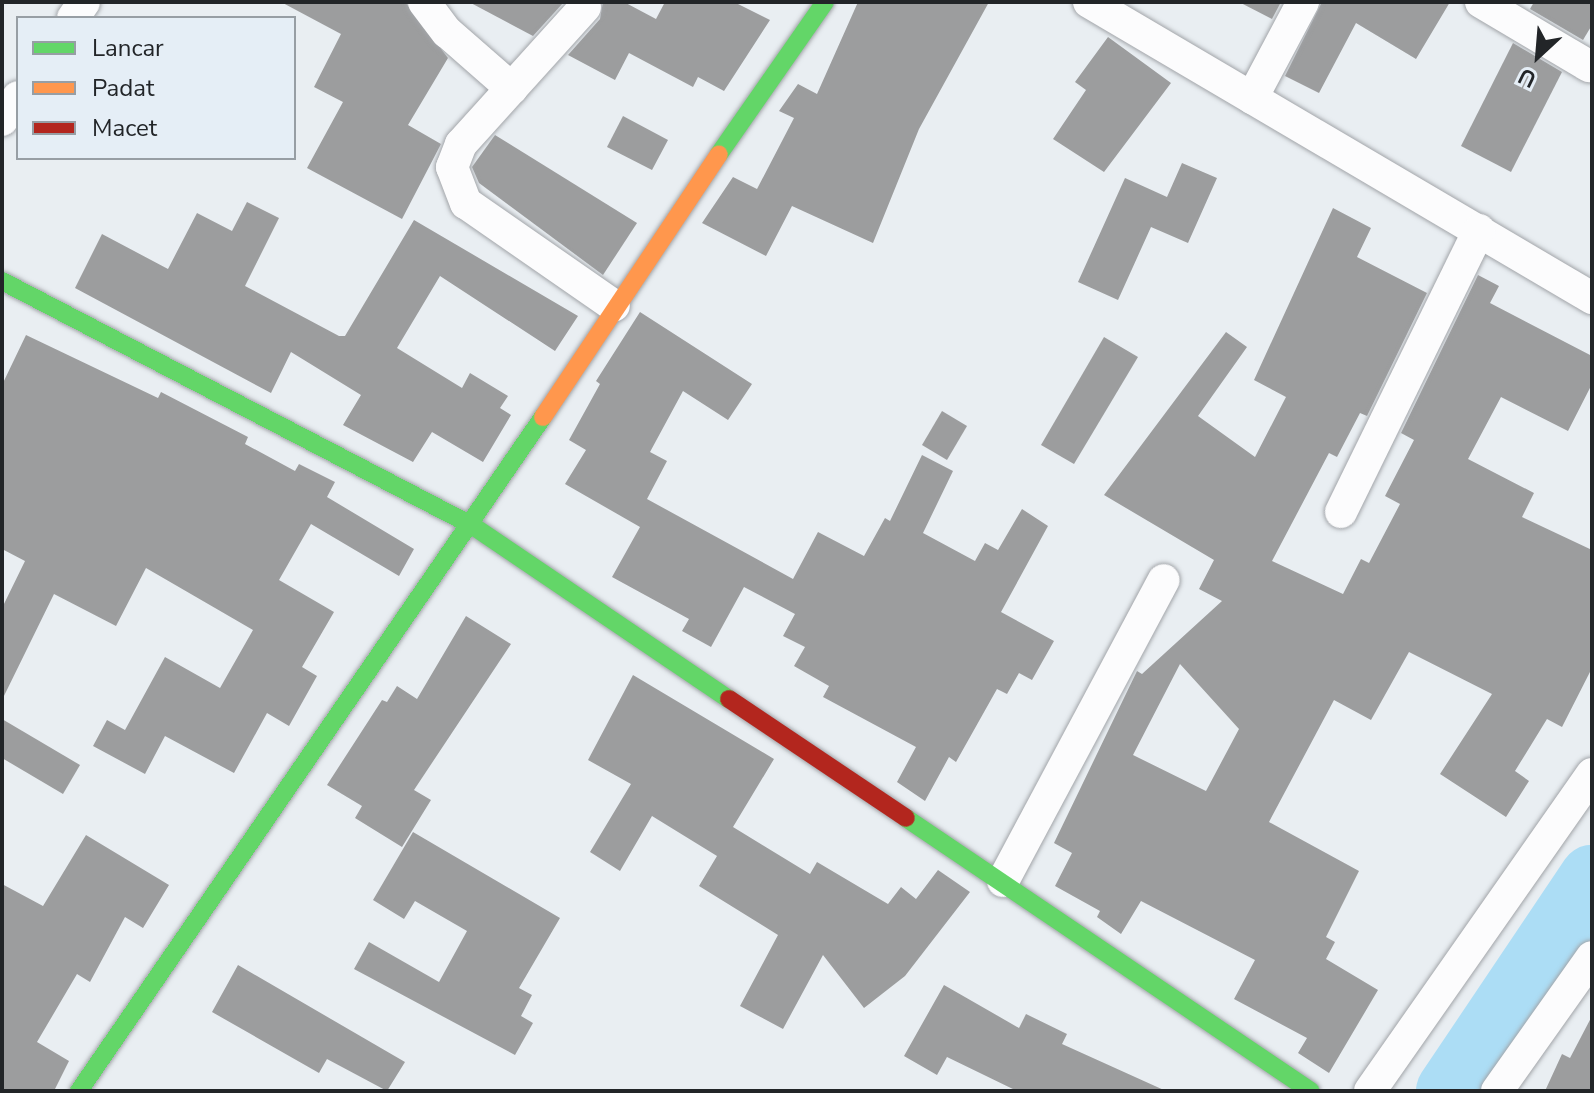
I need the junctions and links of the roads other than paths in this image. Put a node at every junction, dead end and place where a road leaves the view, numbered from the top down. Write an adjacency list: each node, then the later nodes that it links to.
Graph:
1 (424, 2): 8 (street)
2 (825, 2): 15 (street)
3 (1089, 2): 9 (street)
4 (1303, 2): 9 (street)
5 (1481, 2): 7 (street)
6 (585, 7): 8 (street)
7 (1589, 66)
8 (512, 89): 15 (street)
9 (1252, 98): 12 (street)
10 (16, 100): 11 (street)
11 (2, 120)
12 (1479, 230): 14 (street); 16 (street)
13 (2, 281): 17 (street)
14 (1592, 298)
15 (614, 306): 17 (street)
16 (1341, 512)
17 (473, 526): 20 (street); 22 (street)
18 (1164, 580): 20 (street)
19 (1592, 774): 24 (street)
20 (1003, 881): 23 (street)
21 (1592, 957): 25 (street)
22 (79, 1091)
23 (1310, 1091)
24 (1370, 1091)
25 (1497, 1091)

